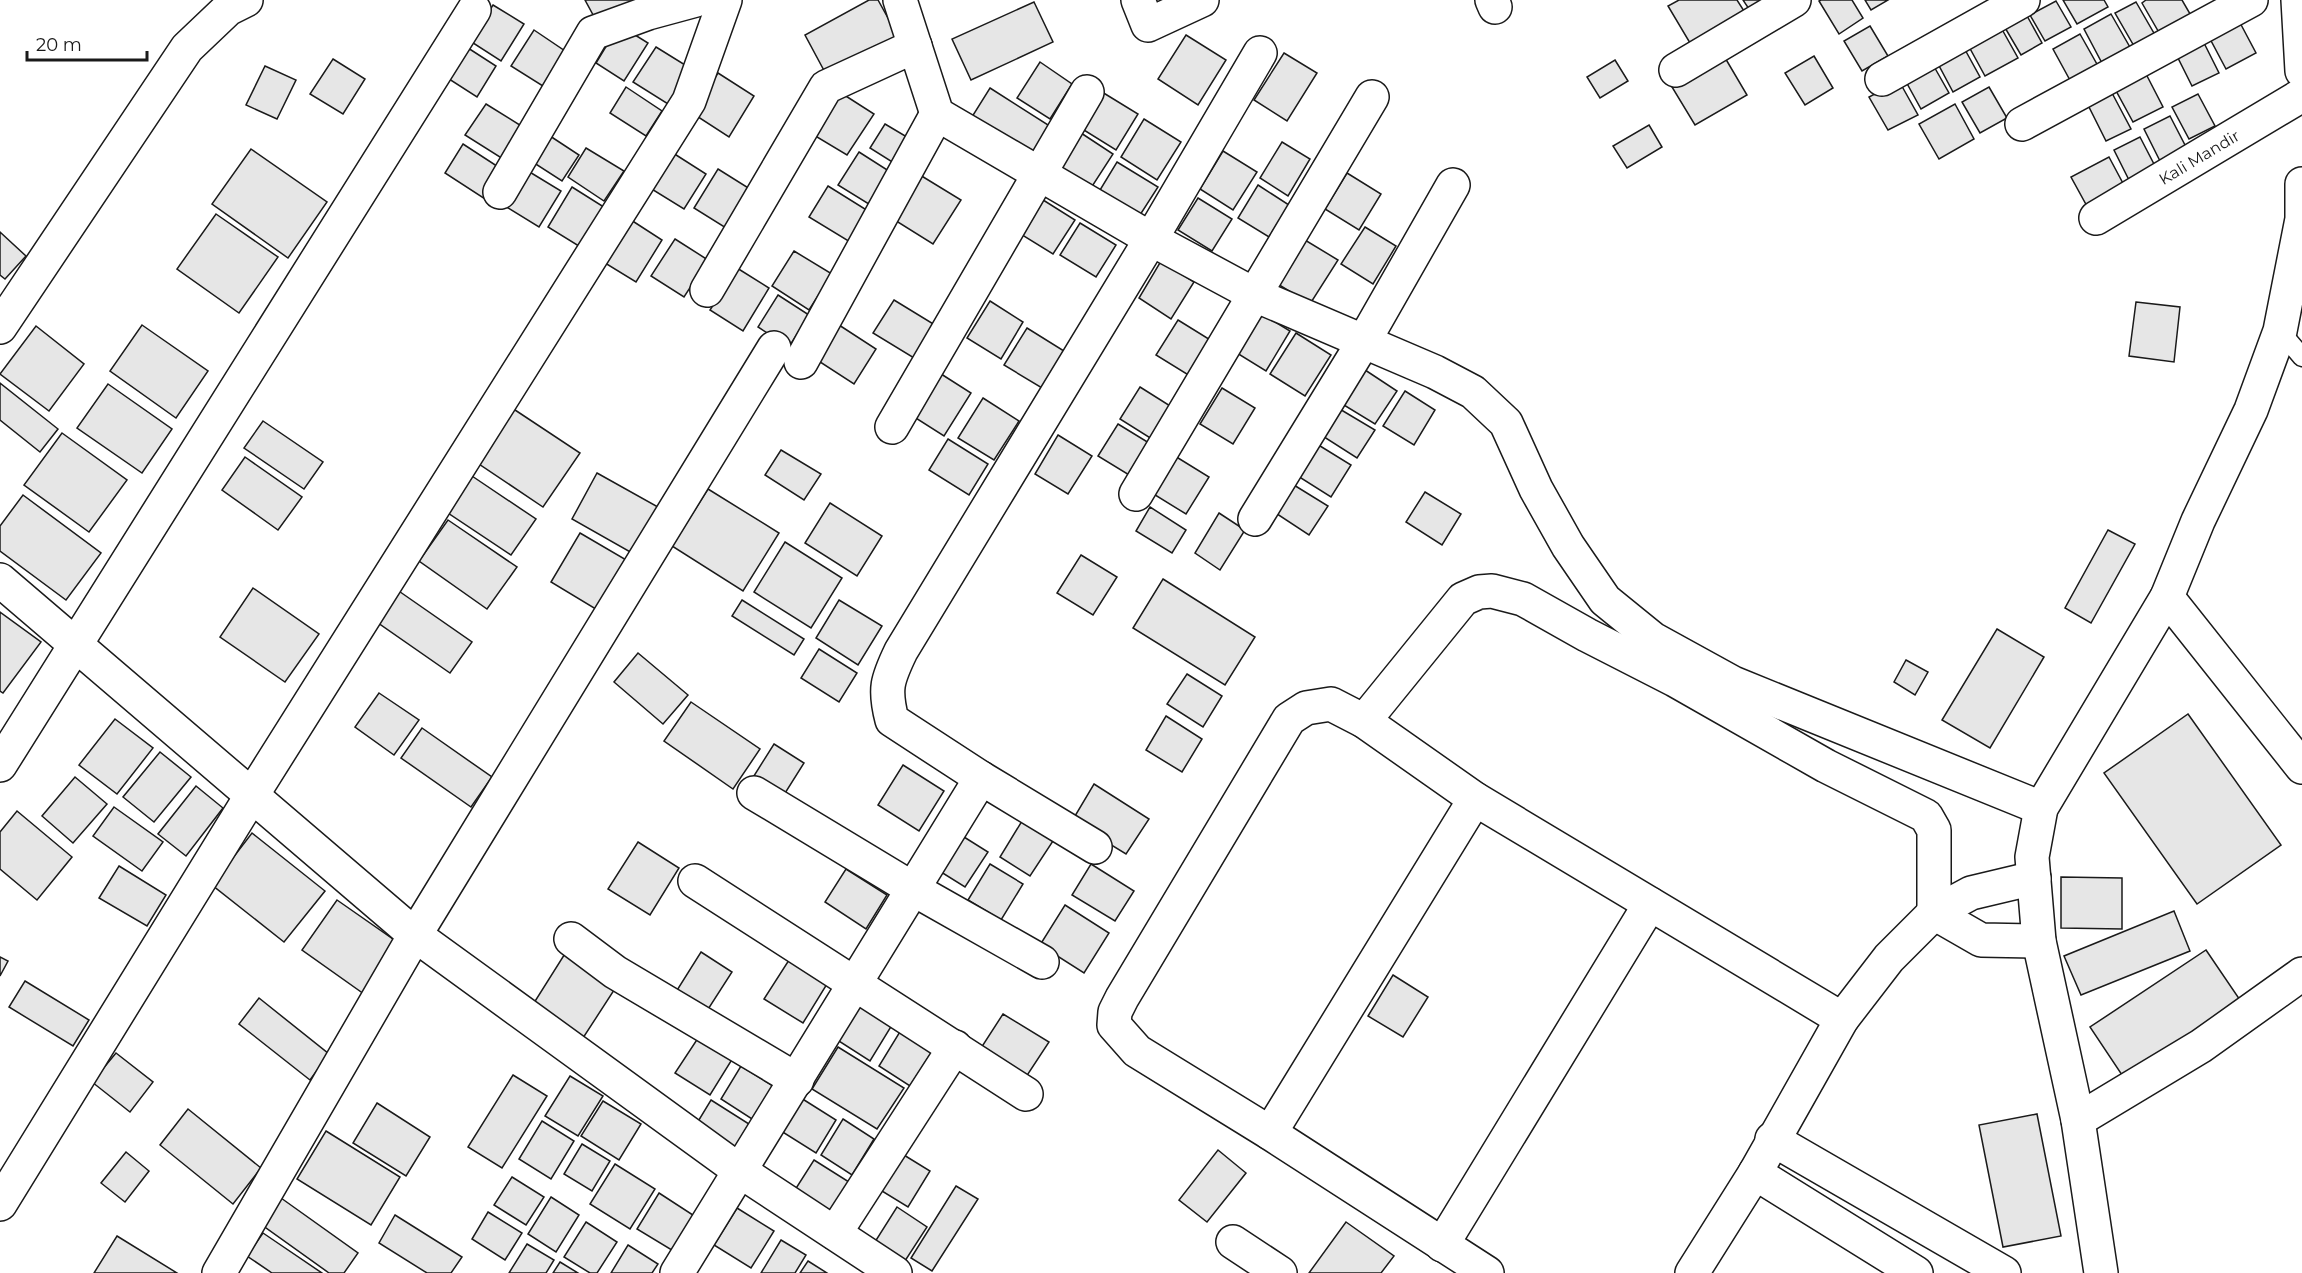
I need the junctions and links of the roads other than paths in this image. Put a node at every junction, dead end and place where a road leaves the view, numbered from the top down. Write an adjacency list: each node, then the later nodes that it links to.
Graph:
1 (246, 0): 30 (street)
2 (696, 0): 25 (street)
3 (725, 0): 45 (street)
4 (900, 0): 12 (street)
5 (1138, 0): 6 (street)
6 (1202, 0)
7 (1794, 0): 14 (street)
8 (2023, 0): 16 (street)
9 (2250, 0): 21 (street)
10 (2298, 0): 15 (street)
11 (474, 10): 39 (street)
12 (915, 46): 20 (street); 28 (street)
13 (1260, 53): 27 (street)
14 (1676, 70)
15 (2302, 71)
16 (1882, 79)
17 (1087, 92): 22 (street)
18 (2302, 95): 26 (street, Kali Mandir)
19 (1372, 97): 29 (street)
20 (937, 114): 22 (street); 54 (street)
21 (2022, 124)
22 (1038, 174): 27 (street); 34 (street)
23 (2302, 184): 31 (street)
24 (1453, 185): 32 (street)
25 (500, 192)
26 (2096, 218)
27 (1151, 239): 29 (street); 43 (street)
28 (707, 290)
29 (1255, 295): 32 (street); 35 (street)
30 (0, 327)
31 (2280, 331): 33 (lane); 38 (street)
32 (1364, 341): 36 (street); 47 (street)
33 (2302, 357)
34 (892, 427)
35 (1136, 494)
36 (1255, 519)
37 (0, 580): 39 (street)
38 (2167, 597): 42 (street); 47 (street)
39 (76, 645): 41 (street); 45 (street)
40 (1364, 722): 46 (street); 53 (street); 65 (street)
41 (0, 765)
42 (2302, 767)
43 (981, 778): 48 (street); 51 (street)
44 (754, 793): 51 (street)
45 (252, 795): 54 (street); 69 (street)
46 (1474, 799): 52 (street); 65 (street)
47 (2041, 808): 49 (street)
48 (1095, 847)
49 (2034, 878): 53 (street); 56 (street)
50 (695, 881): 59 (street)
51 (913, 889): 57 (street); 59 (street)
52 (1650, 904): 60 (street); 72 (street)
53 (1934, 913): 56 (street); 60 (street)
54 (416, 935): 67 (street); 73 (street)
55 (571, 939): 62 (street)
56 (2039, 941): 64 (street)
57 (1042, 962)
58 (2302, 974): 64 (street)
59 (855, 984): 61 (street); 62 (street)
60 (1842, 1019): 66 (street)
61 (955, 1047): 63 (street); 70 (street)
62 (797, 1080): 67 (street)
63 (1026, 1094)
64 (2078, 1120): 81 (street)
65 (1270, 1133): 72 (street)
66 (1772, 1139): 68 (street); 80 (street)
67 (740, 1171): 70 (street); 74 (street)
68 (1755, 1173): 78 (street); 79 (street)
69 (0, 1204)
70 (835, 1233): 75 (street)
71 (1233, 1242): 76 (street)
72 (1442, 1245): 77 (street)
73 (219, 1273)
74 (677, 1273)
75 (895, 1273)
76 (1280, 1273)
77 (1487, 1273)
78 (1692, 1273)
79 (1916, 1273)
80 (2004, 1273)
81 (2101, 1273)

